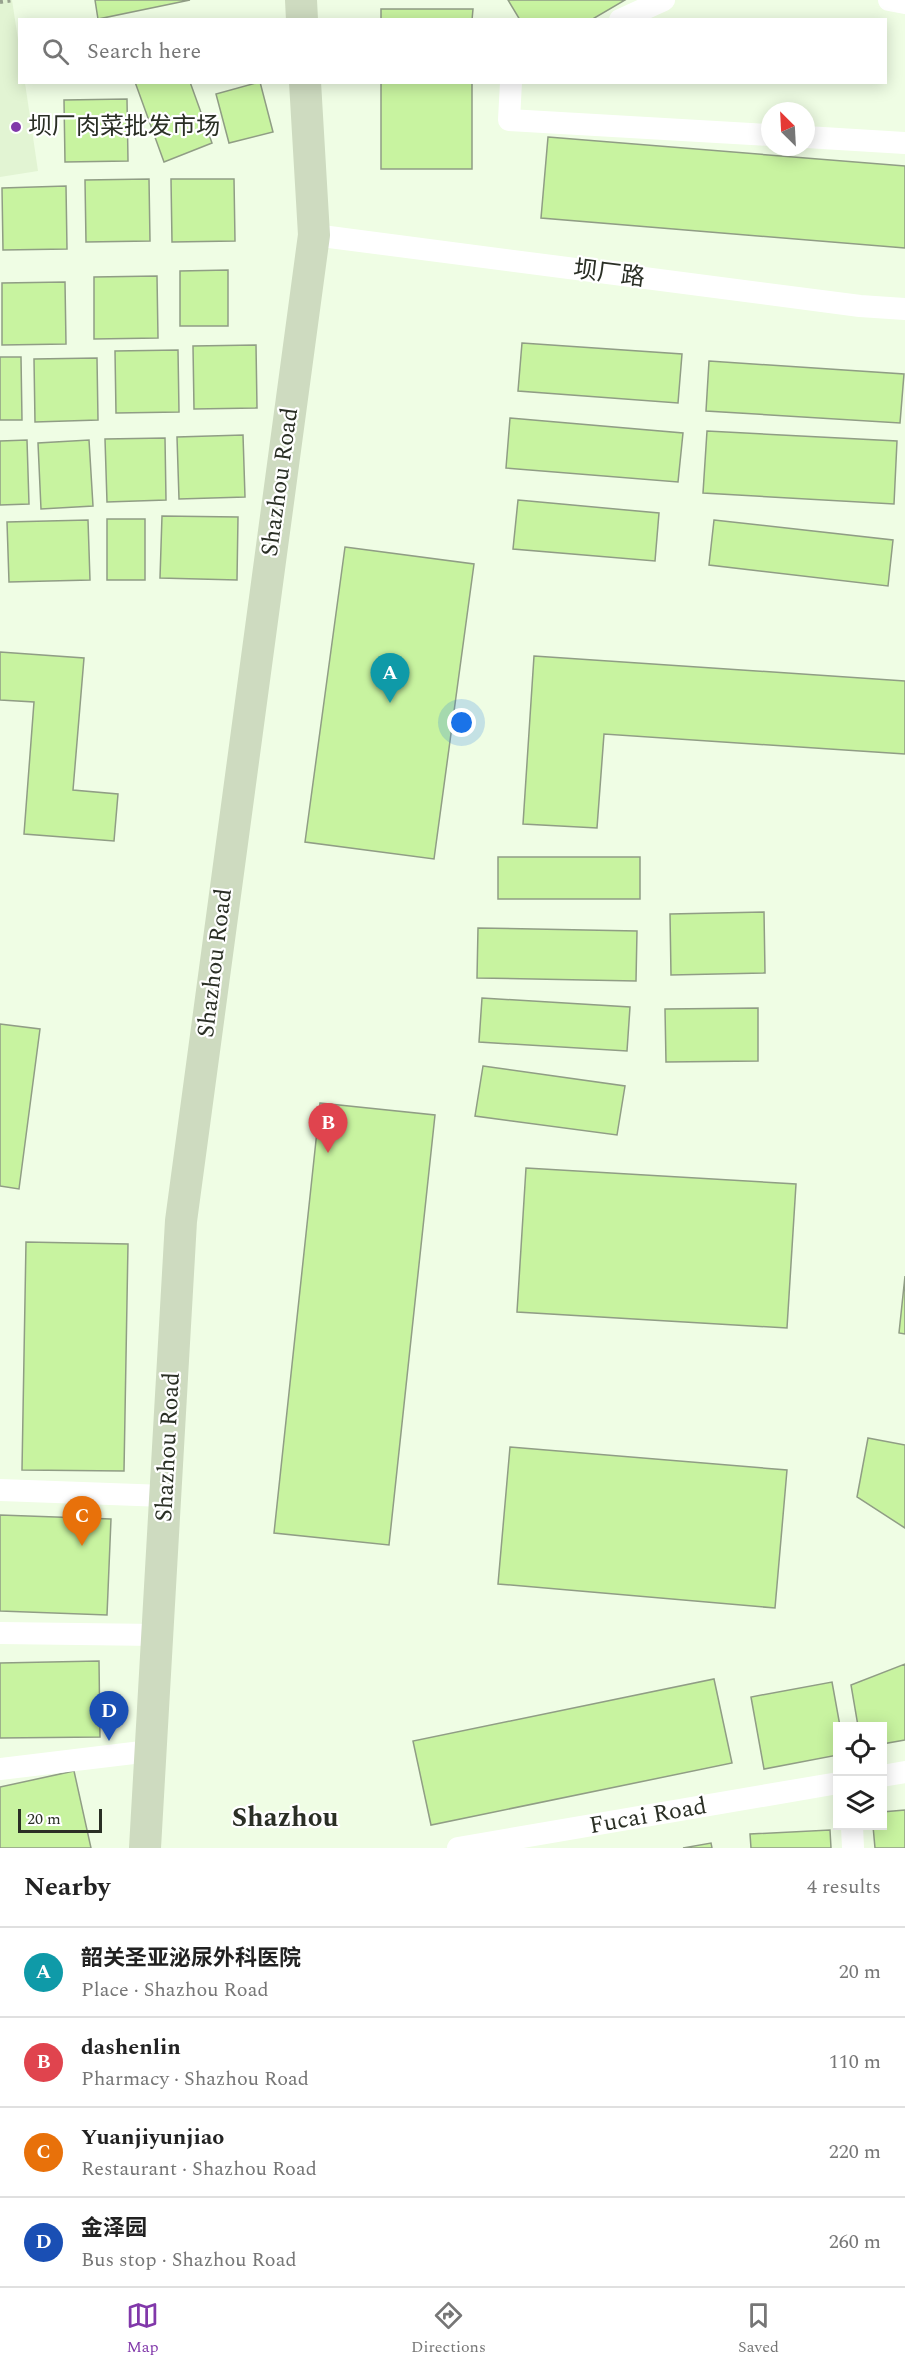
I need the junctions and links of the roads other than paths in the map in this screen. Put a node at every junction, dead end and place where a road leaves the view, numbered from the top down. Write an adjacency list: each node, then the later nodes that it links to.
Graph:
1 (301, 0): 5 (main road)
2 (664, 0): 6 (street)
3 (889, 0): 4 (street)
4 (905, 3)
5 (302, 18)
6 (624, 18)
7 (305, 84): 12 (main road, Shazhou Road)
8 (511, 84): 9 (street)
9 (761, 134)
10 (815, 138): 11 (street)
11 (905, 143)
12 (314, 235): 13 (street, 坝厂路); 15 (main road, Shazhou Road)
13 (905, 309)
14 (0, 1490): 15 (street)
15 (165, 1496): 17 (main road, Shazhou Road)
16 (0, 1632): 17 (street)
17 (157, 1635): 18 (main road, Shazhou Road)
18 (150, 1751): 19 (street); 24 (main road, Shazhou Road)
19 (0, 1768)
20 (905, 1772): 21 (street)
21 (887, 1775)
22 (833, 1784): 25 (street, Fucai Road)
23 (852, 1830): 26 (street)
24 (145, 1848)
25 (458, 1848)
26 (853, 1848)

